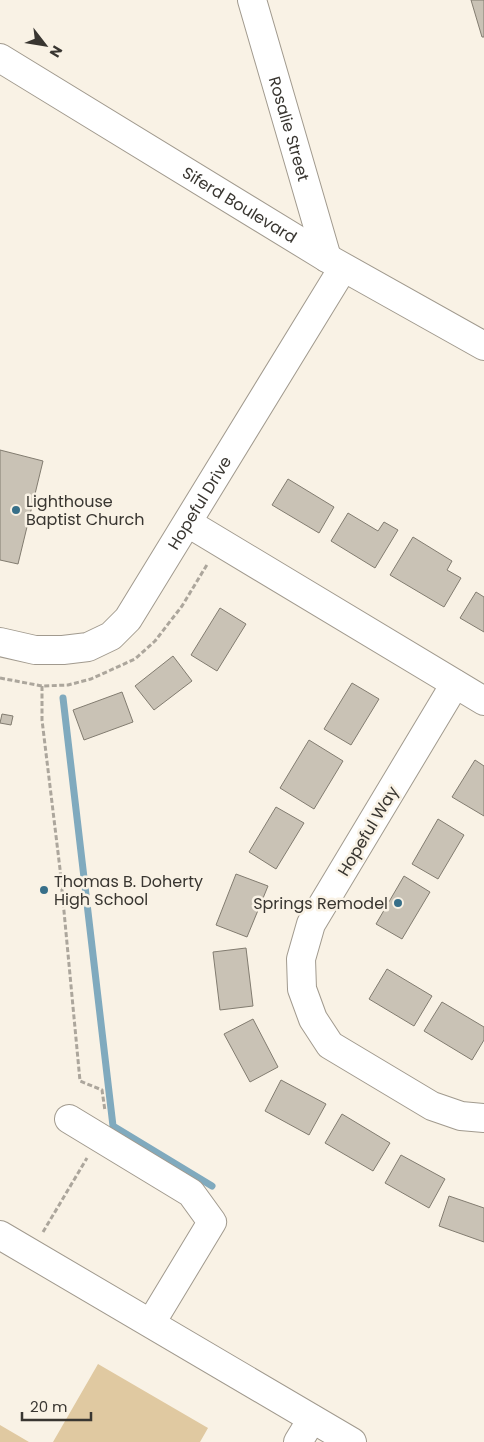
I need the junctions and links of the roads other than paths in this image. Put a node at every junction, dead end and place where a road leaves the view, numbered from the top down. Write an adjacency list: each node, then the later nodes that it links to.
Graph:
1 (252, 0): 3 (street, Rosalie Street)
2 (0, 58): 3 (street, Siferd Boulevard)
3 (335, 263): 4 (street, Siferd Boulevard); 5 (street, Hopeful Drive)
4 (484, 346)
5 (188, 523): 6 (street, Hopeful Drive); 7 (street)
6 (0, 642)
7 (455, 684): 8 (street); 9 (street, Hopeful Way)
8 (484, 701)
9 (484, 1118)
10 (69, 1119): 12 (street)
11 (0, 1235): 12 (street)
12 (151, 1323): 13 (street)
13 (312, 1418): 14 (street); 15 (street)
14 (298, 1442)
15 (352, 1442)

